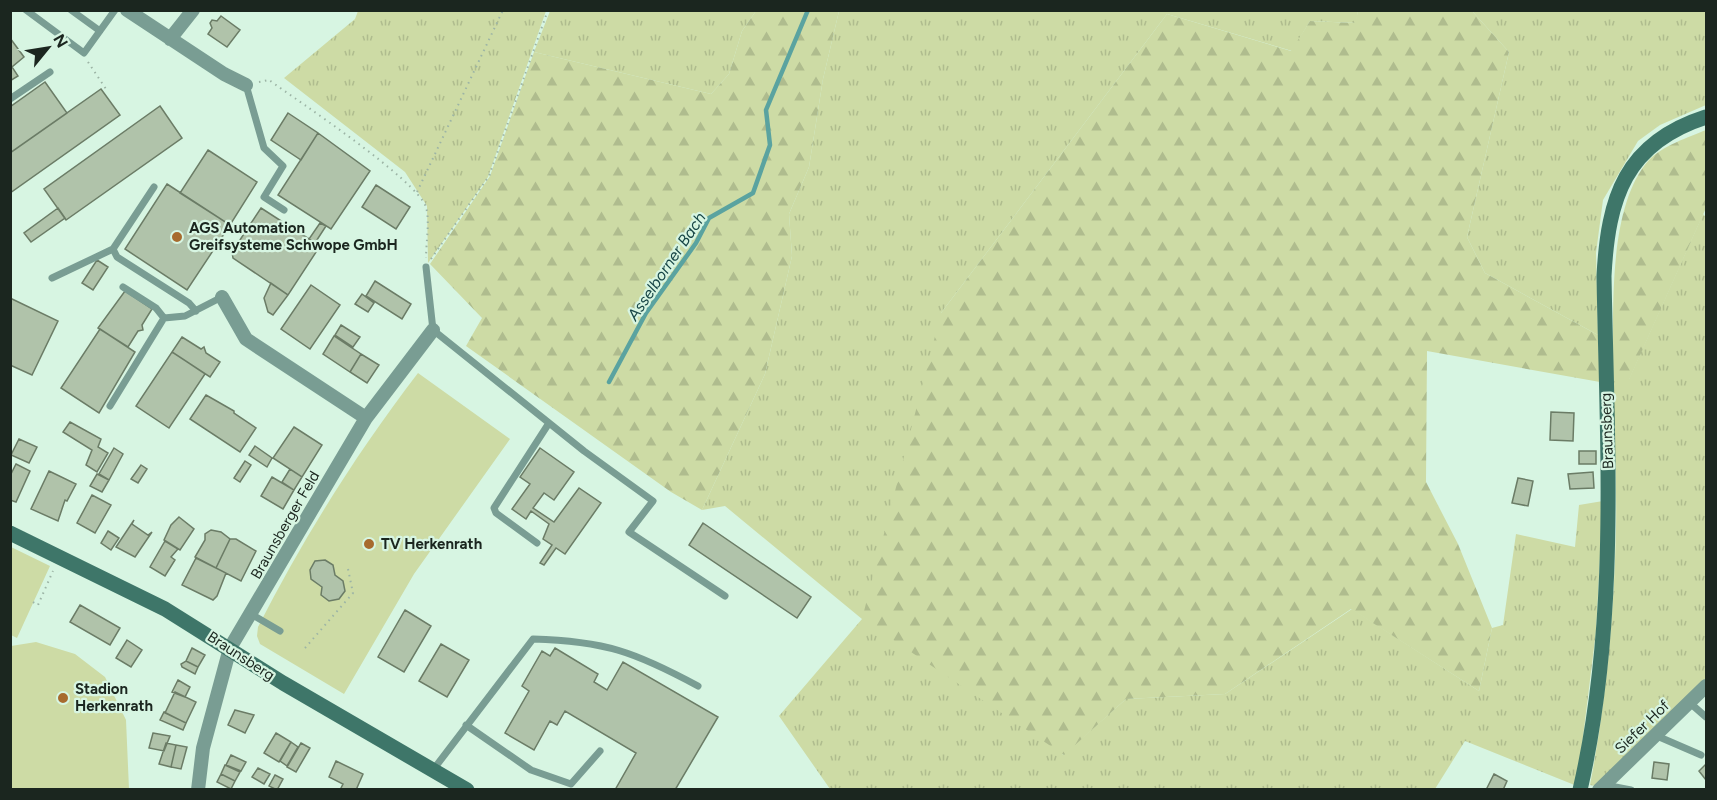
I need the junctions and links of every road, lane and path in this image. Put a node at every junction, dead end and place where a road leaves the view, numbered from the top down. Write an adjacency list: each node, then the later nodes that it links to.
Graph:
1 (26, 10): 10 (lane)
2 (71, 10): 8 (lane)
3 (115, 10): 8 (lane)
4 (127, 10): 9 (street)
5 (192, 10): 9 (street)
6 (503, 10): 17 (path)
7 (548, 10): 20 (path)
8 (100, 31): 10 (lane)
9 (170, 39): 12 (street)
10 (84, 53): 13 (path)
11 (50, 72): 14 (lane)
12 (246, 85): 17 (path); 18 (lane)
13 (108, 92)
14 (10, 99)
15 (1707, 117): 54 (main road, Braunsberg)
16 (154, 187): 19 (lane)
17 (417, 192): 20 (path)
18 (284, 210)
19 (113, 249): 21 (lane); 24 (lane)
20 (426, 267): 26 (lane)
21 (52, 278)
22 (123, 287): 25 (lane)
23 (222, 297): 24 (lane); 28 (street)
24 (196, 310): 25 (lane)
25 (164, 318): 27 (lane)
26 (433, 330): 28 (street, Braunsberger Feld); 29 (lane)
27 (110, 406)
28 (366, 418): 36 (street, Braunsberger Feld)
29 (549, 423): 31 (lane); 34 (lane)
30 (10, 533): 32 (main road, Braunsberg)
31 (537, 543)
32 (58, 557): 35 (path); 38 (main road, Braunsberg)
33 (348, 569): 39 (path)
34 (725, 596)
35 (33, 602)
36 (251, 614): 37 (lane); 38 (street, Braunsberger Feld)
37 (280, 632)
38 (230, 648): 48 (main road, Braunsberg); 51 (street, Braunsberger Feld)
39 (304, 648)
40 (698, 686): 44 (lane)
41 (1707, 686): 42 (street, Siefer Hof)
42 (1690, 703): 43 (lane); 45 (street, Siefer Hof)
43 (1707, 717)
44 (466, 725): 48 (lane); 49 (lane)
45 (1657, 736): 47 (lane); 50 (street, Siefer Hof)
46 (600, 751): 49 (lane)
47 (1701, 755)
48 (433, 770): 52 (main road, Braunsberg)
49 (571, 784): 53 (lane)
50 (1602, 787): 55 (lane)
51 (198, 789)
52 (467, 789)
53 (579, 789)
54 (1580, 789)
55 (1631, 789)

